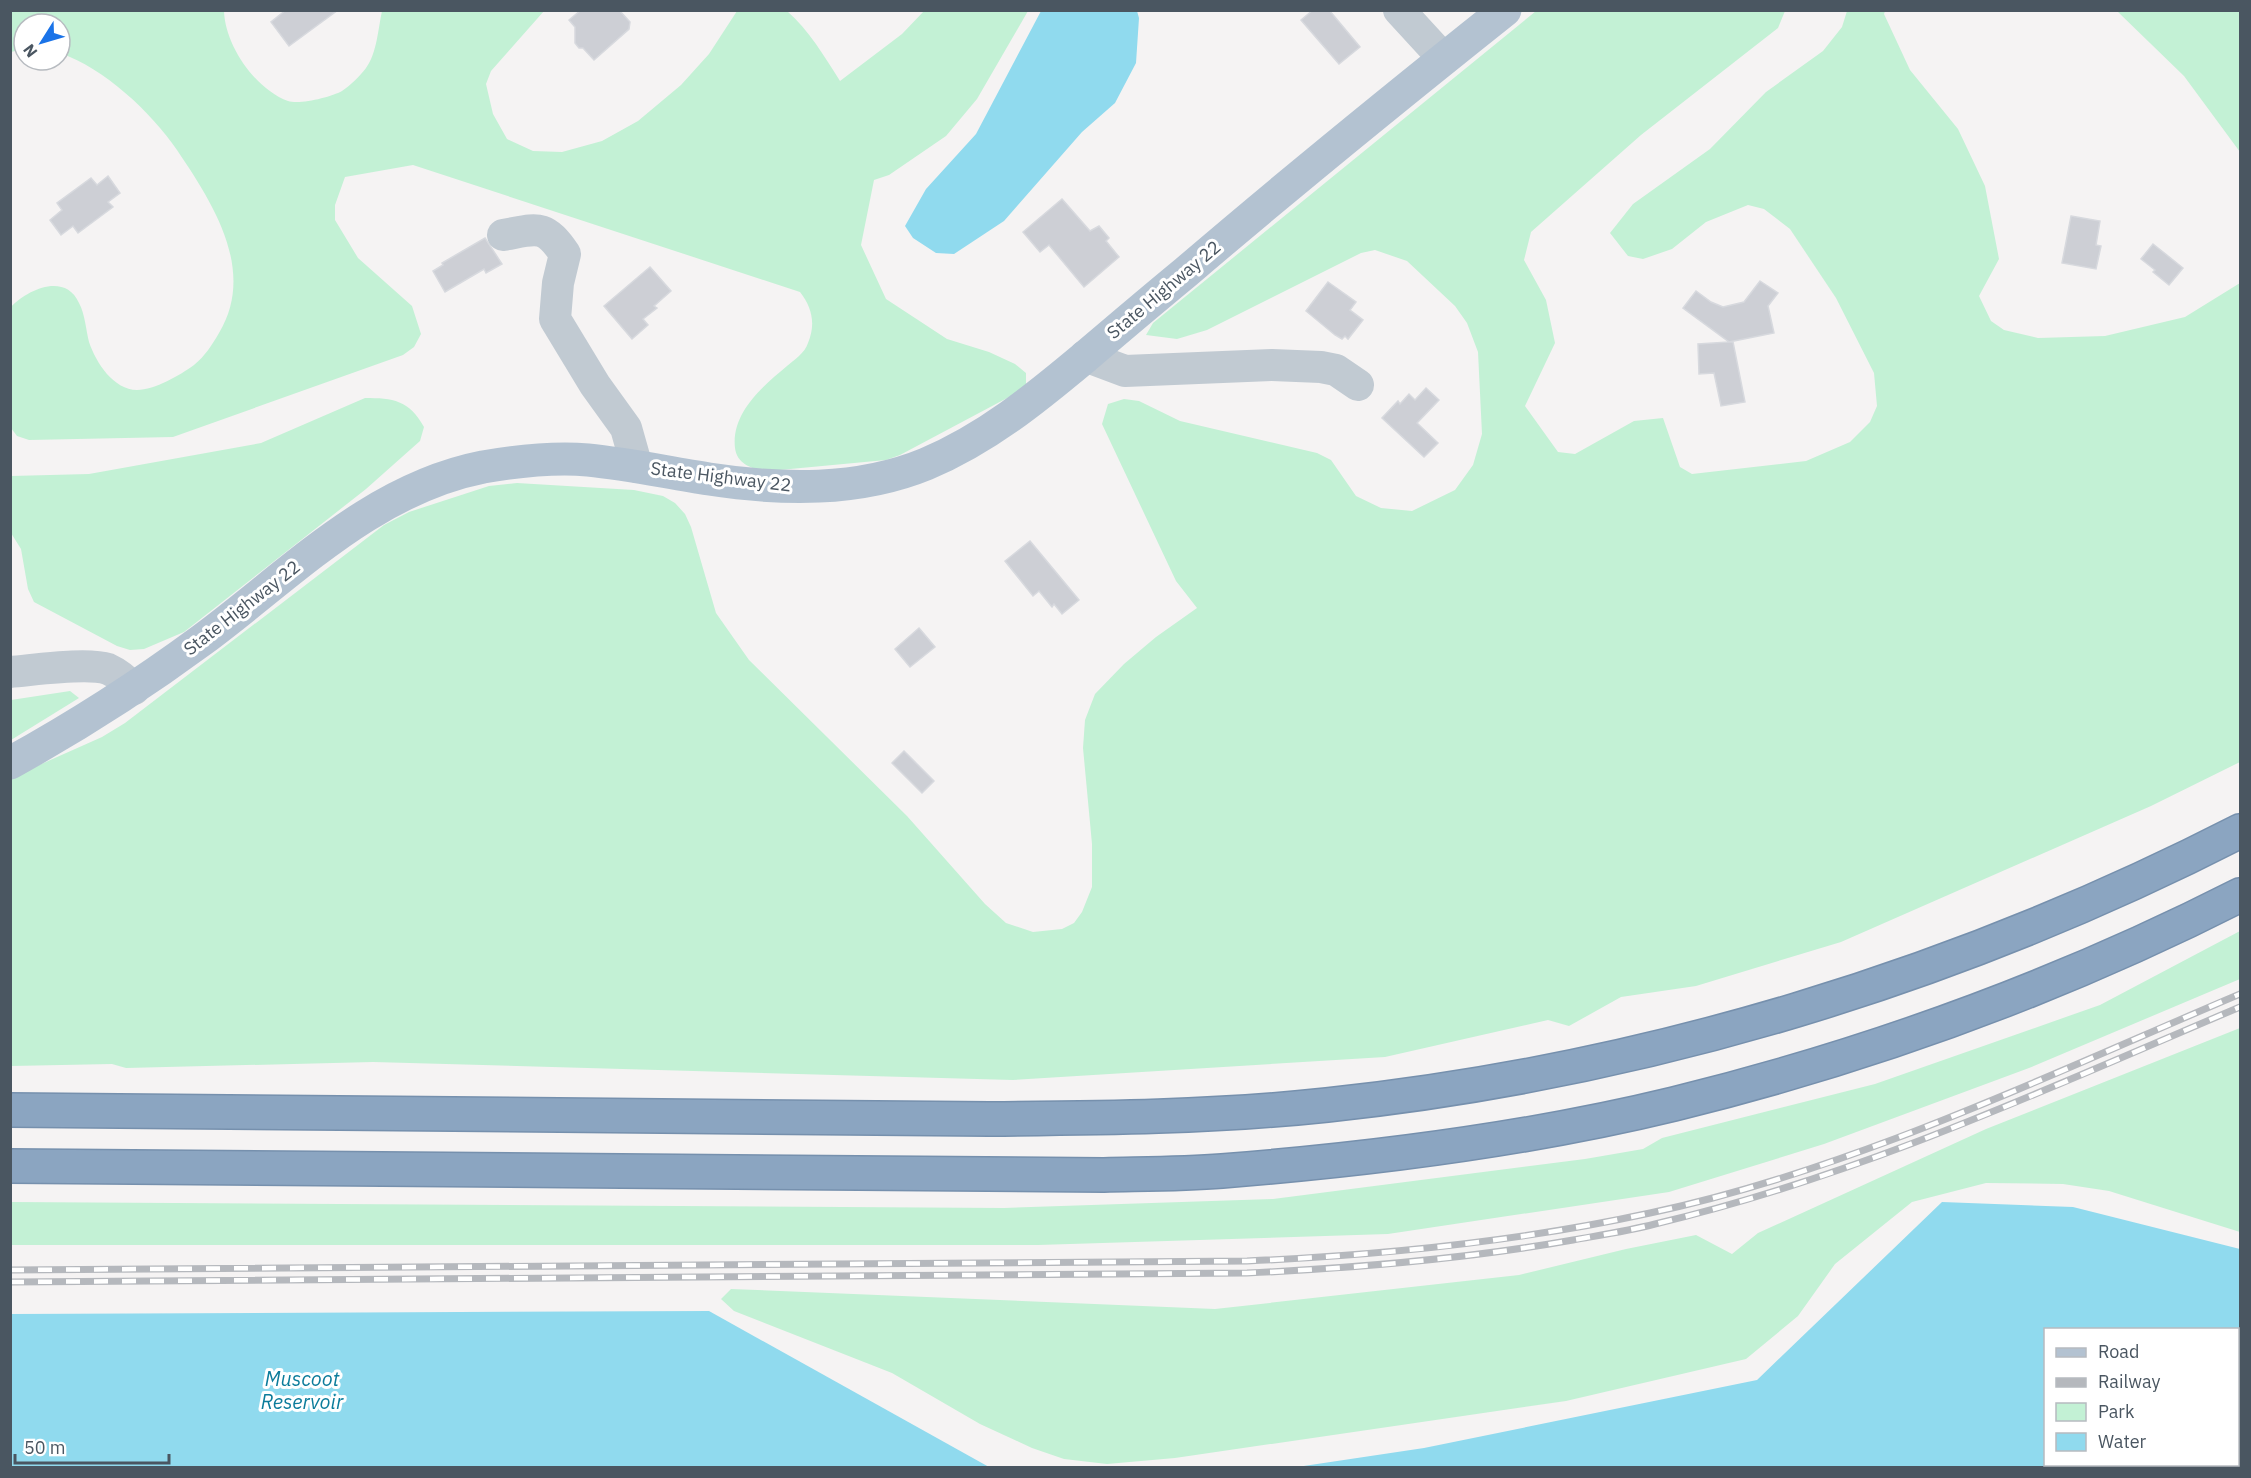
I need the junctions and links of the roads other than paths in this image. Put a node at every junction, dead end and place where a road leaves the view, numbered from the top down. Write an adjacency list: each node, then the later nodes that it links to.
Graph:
1 (1399, 10): 3 (street)
2 (1505, 10): 3 (main road, State Highway 22)
3 (1444, 59): 5 (main road, State Highway 22)
4 (503, 235): 7 (street)
5 (1085, 356): 6 (street); 7 (main road, State Highway 22)
6 (1358, 385)
7 (637, 466): 9 (main road, State Highway 22)
8 (10, 672): 9 (street)
9 (134, 689): 10 (main road, State Highway 22)
10 (10, 763)
11 (2241, 831): 13 (highway)
12 (2241, 895): 14 (highway)
13 (10, 1110)
14 (10, 1166)

